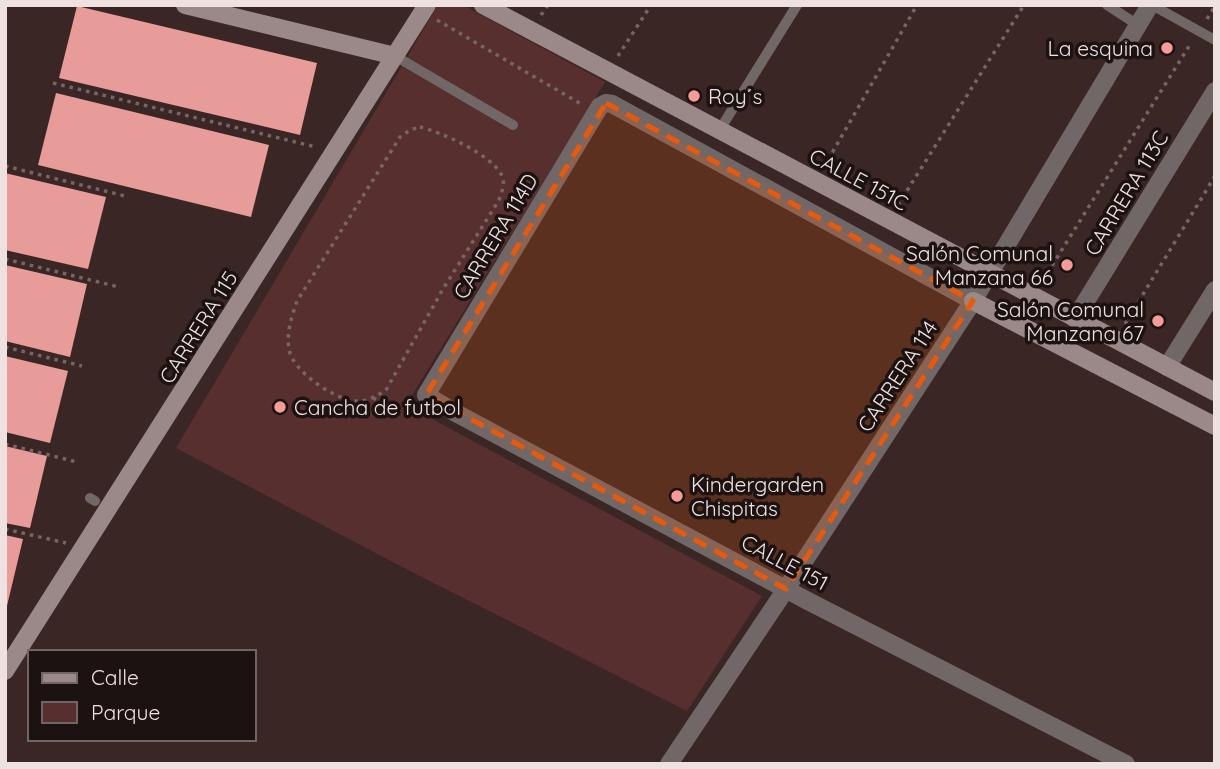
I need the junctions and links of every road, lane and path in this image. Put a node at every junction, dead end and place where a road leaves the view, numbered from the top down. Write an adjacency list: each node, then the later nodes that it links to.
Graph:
1 (186, 5): 14 (street)
2 (483, 5): 15 (street, CALLE 151C)
3 (651, 5): 15 (path)
4 (797, 5): 20 (lane)
5 (918, 5): 24 (path)
6 (1024, 5): 26 (path)
7 (1107, 5): 11 (lane)
8 (1151, 5): 11 (street, CARRERA 114); 12 (lane)
9 (1215, 6): 12 (path)
10 (425, 9): 14 (street, CARRERA 115); 18 (path)
11 (1138, 24): 28 (street, CARRERA 114)
12 (1199, 31): 13 (lane); 31 (path)
13 (1215, 40)
14 (395, 56): 19 (lane); 21 (street, CARRERA 115)
15 (608, 72): 20 (street, CALLE 151C)
16 (53, 83): 21 (path)
17 (1215, 91): 33 (street, CARRERA 113C)
18 (601, 108): 32 (street); 39 (street, CARRERA 114D)
19 (513, 125)
20 (719, 131): 24 (street, CALLE 151C)
21 (335, 151): 45 (street, CARRERA 115)
22 (5, 166): 25 (path)
23 (1215, 176): 34 (path)
24 (815, 181): 26 (street, CALLE 151C)
25 (125, 196)
26 (888, 220): 28 (street, CALLE 151C)
27 (5, 259): 29 (path)
28 (989, 274): 31 (street, CALLE 151C); 32 (street, CARRERA 114)
29 (119, 287)
30 (1215, 290): 37 (street)
31 (1033, 297): 33 (street, CALLE 151C)
32 (973, 301): 41 (street); 46 (street, CARRERA 114)
33 (1075, 319): 34 (street, CALLE 151C)
34 (1115, 340): 37 (street, CALLE 151C)
35 (5, 347): 36 (path)
36 (82, 366)
37 (1167, 367): 38 (street, CALLE 151C)
38 (1215, 392)
39 (426, 395): 40 (path); 46 (street, CALLE 151)
40 (373, 398): 40 (path)
41 (1215, 426)
42 (5, 444): 43 (path)
43 (77, 462)
44 (5, 530): 45 (path)
45 (85, 548): 47 (street, CARRERA 115)
46 (786, 589): 48 (street, CARRERA 114); 49 (street, CALLE 151)
47 (5, 671)
48 (669, 764)
49 (1126, 764)

